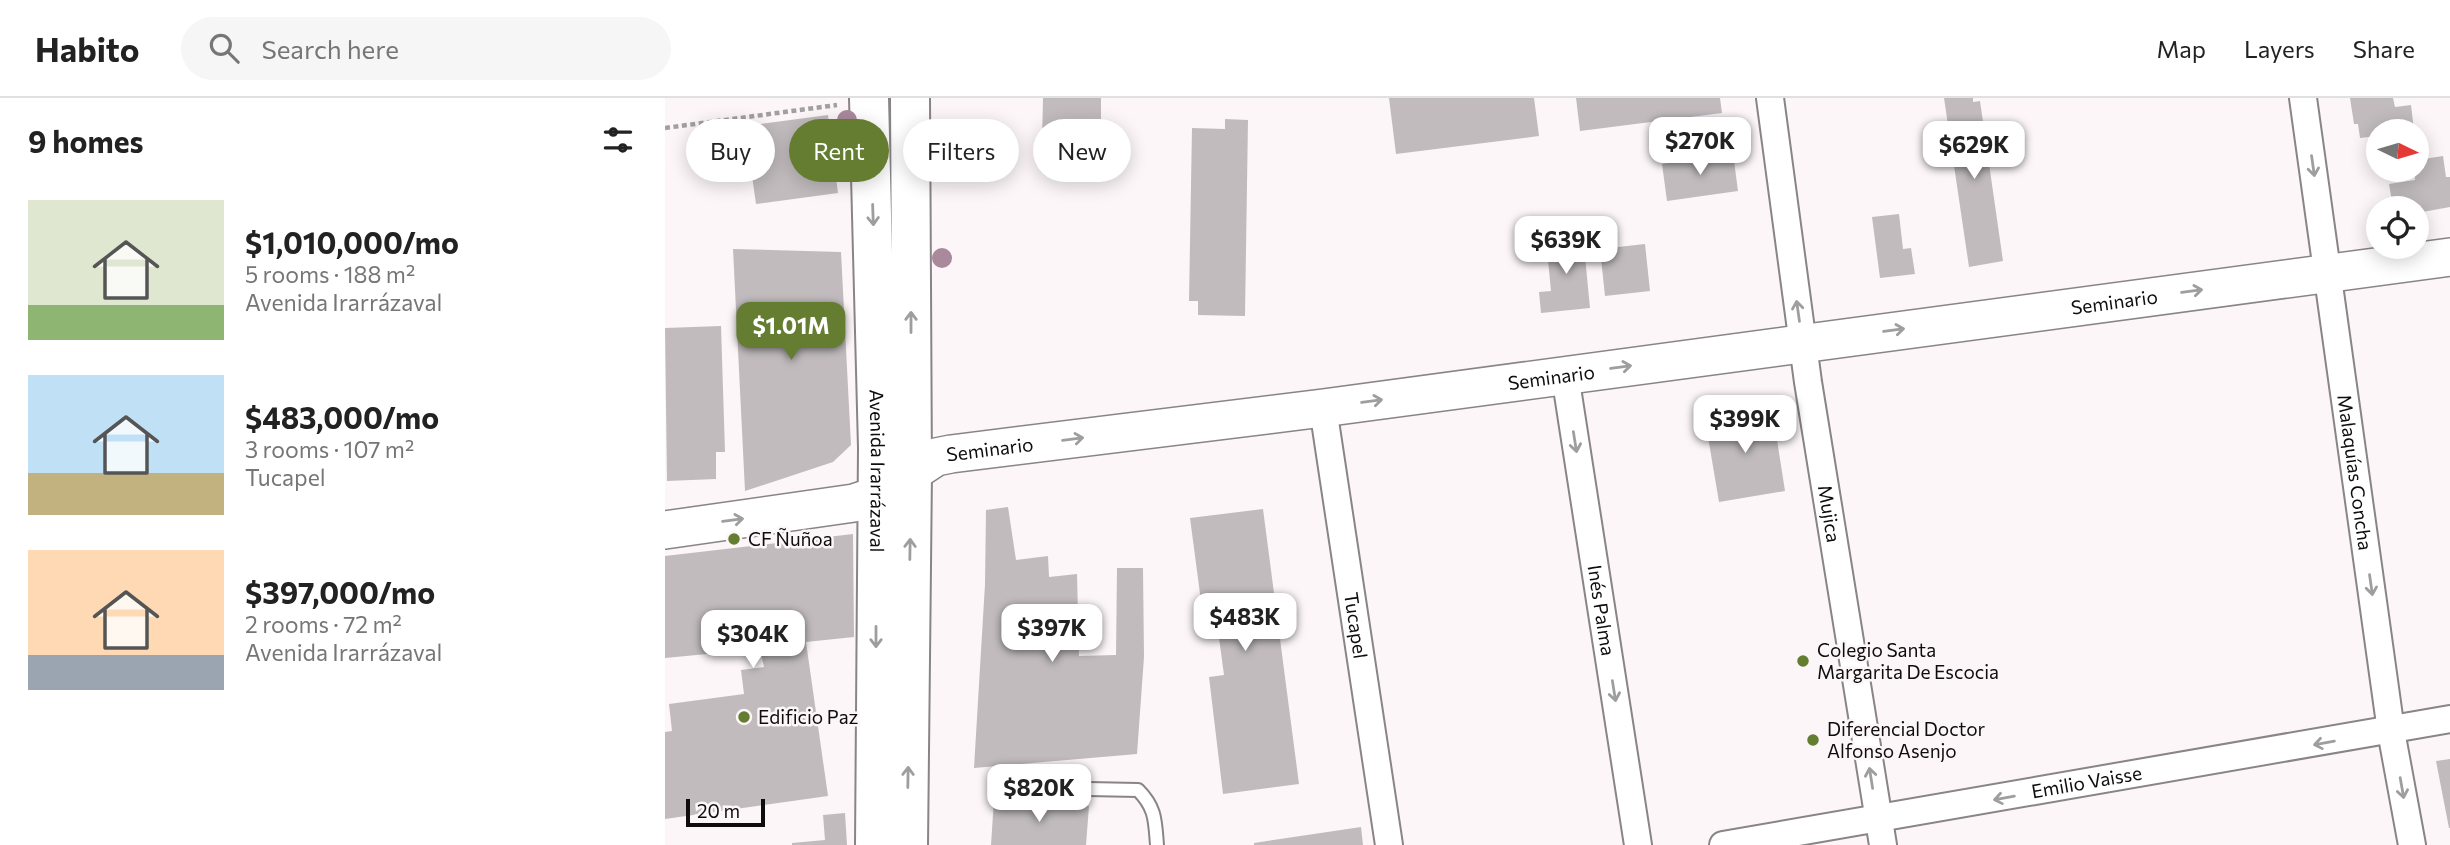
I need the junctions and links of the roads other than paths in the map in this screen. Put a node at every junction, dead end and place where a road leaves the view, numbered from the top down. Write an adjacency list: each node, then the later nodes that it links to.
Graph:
1 (869, 98): 11 (main road, Avenida Irarrázaval, one-way to 11)
2 (910, 98): 10 (main road, Avenida Irarrázaval, one-way to 2)
3 (1770, 98): 7 (street, Mujica, one-way to 3)
4 (2303, 98): 6 (street, Malaquías Concha, one-way to 6)
5 (2450, 257): 6 (street, Seminario)
6 (2327, 272): 7 (street, Seminario, one-way to 6); 14 (street, Malaquías Concha, one-way to 14)
7 (1803, 343): 8 (street, Seminario, one-way to 7); 16 (street, Mujica, one-way to 7)
8 (1565, 375): 9 (street, Seminario, one-way to 8); 21 (street, Inés Palma, one-way to 21)
9 (1323, 408): 10 (street, Seminario, one-way to 9); 20 (street, Tucapel)
10 (912, 472): 11 (street, Seminario); 18 (main road, Avenida Irarrázaval, one-way to 10)
11 (878, 495): 12 (street, Seminario, one-way to 11); 17 (main road, Avenida Irarrázaval, one-way to 17)
12 (665, 530)
13 (2450, 719): 14 (street, Emilio Vaisse)
14 (2391, 731): 16 (street, Emilio Vaisse, one-way to 16); 23 (street, Malaquías Concha, one-way to 23)
15 (1037, 788): 19 (lane)
16 (1880, 832): 22 (street, Emilio Vaisse)
17 (875, 845)
18 (908, 845)
19 (1157, 845)
20 (1389, 845)
21 (1638, 845)
22 (1723, 845)
23 (2412, 845)

